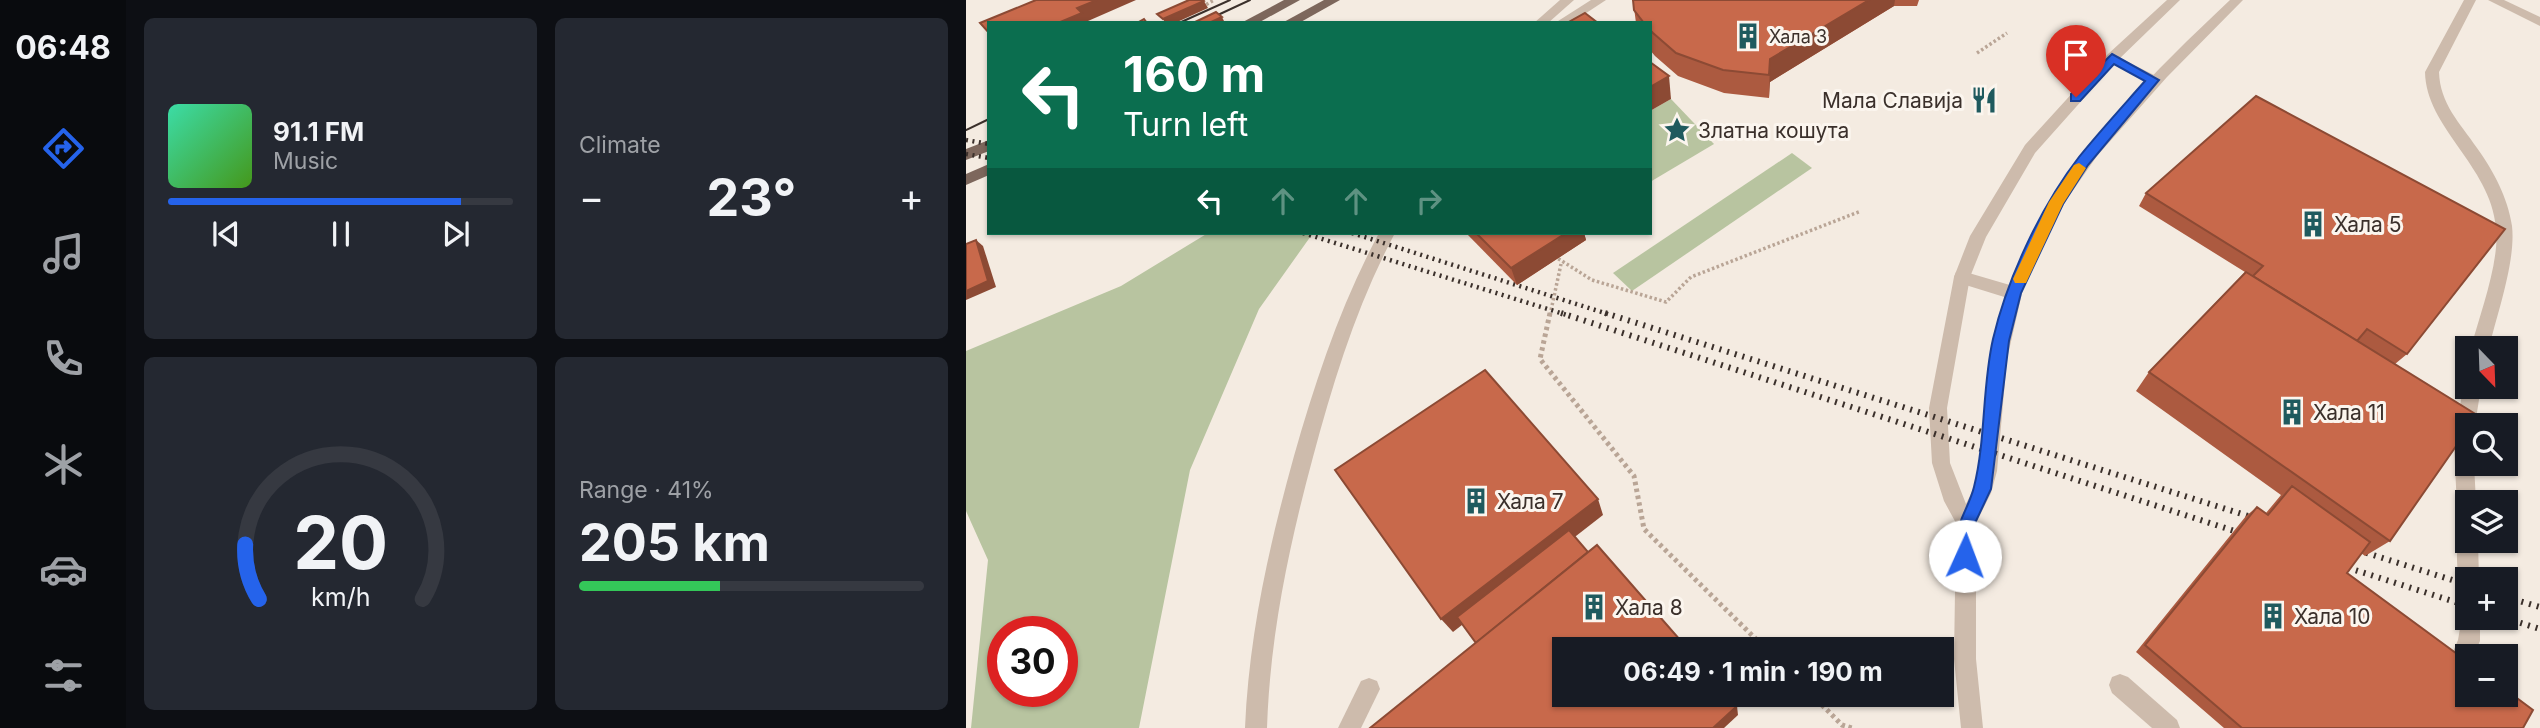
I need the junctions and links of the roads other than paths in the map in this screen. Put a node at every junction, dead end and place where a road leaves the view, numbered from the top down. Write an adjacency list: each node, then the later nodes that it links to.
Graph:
1 (1294, 0): 9 (main road)
2 (1334, 0): 10 (main road)
3 (1568, 0): 11 (street)
4 (1600, 0): 12 (street)
5 (2174, 0): 14 (street)
6 (2237, 0): 15 (street)
7 (2470, 0): 23 (street)
8 (2494, 0): 13 (street)
9 (1251, 21)
10 (1292, 21)
11 (1542, 21)
12 (1564, 21)
13 (2540, 22)
14 (2112, 58): 15 (street); 21 (street)
15 (2153, 80): 22 (street)
16 (987, 146): 17 (main road)
17 (966, 155)
18 (987, 170): 19 (main road)
19 (966, 180)
20 (1386, 235): 29 (street)
21 (1962, 277): 22 (street); 26 (street)
22 (2014, 293): 26 (street)
23 (2482, 336)
24 (2470, 399): 25 (street)
25 (2466, 490)
26 (1966, 522): 31 (street)
27 (2120, 685): 32 (street)
28 (1369, 689): 30 (street)
29 (1256, 728)
30 (1349, 728)
31 (1972, 728)
32 (2169, 728)

